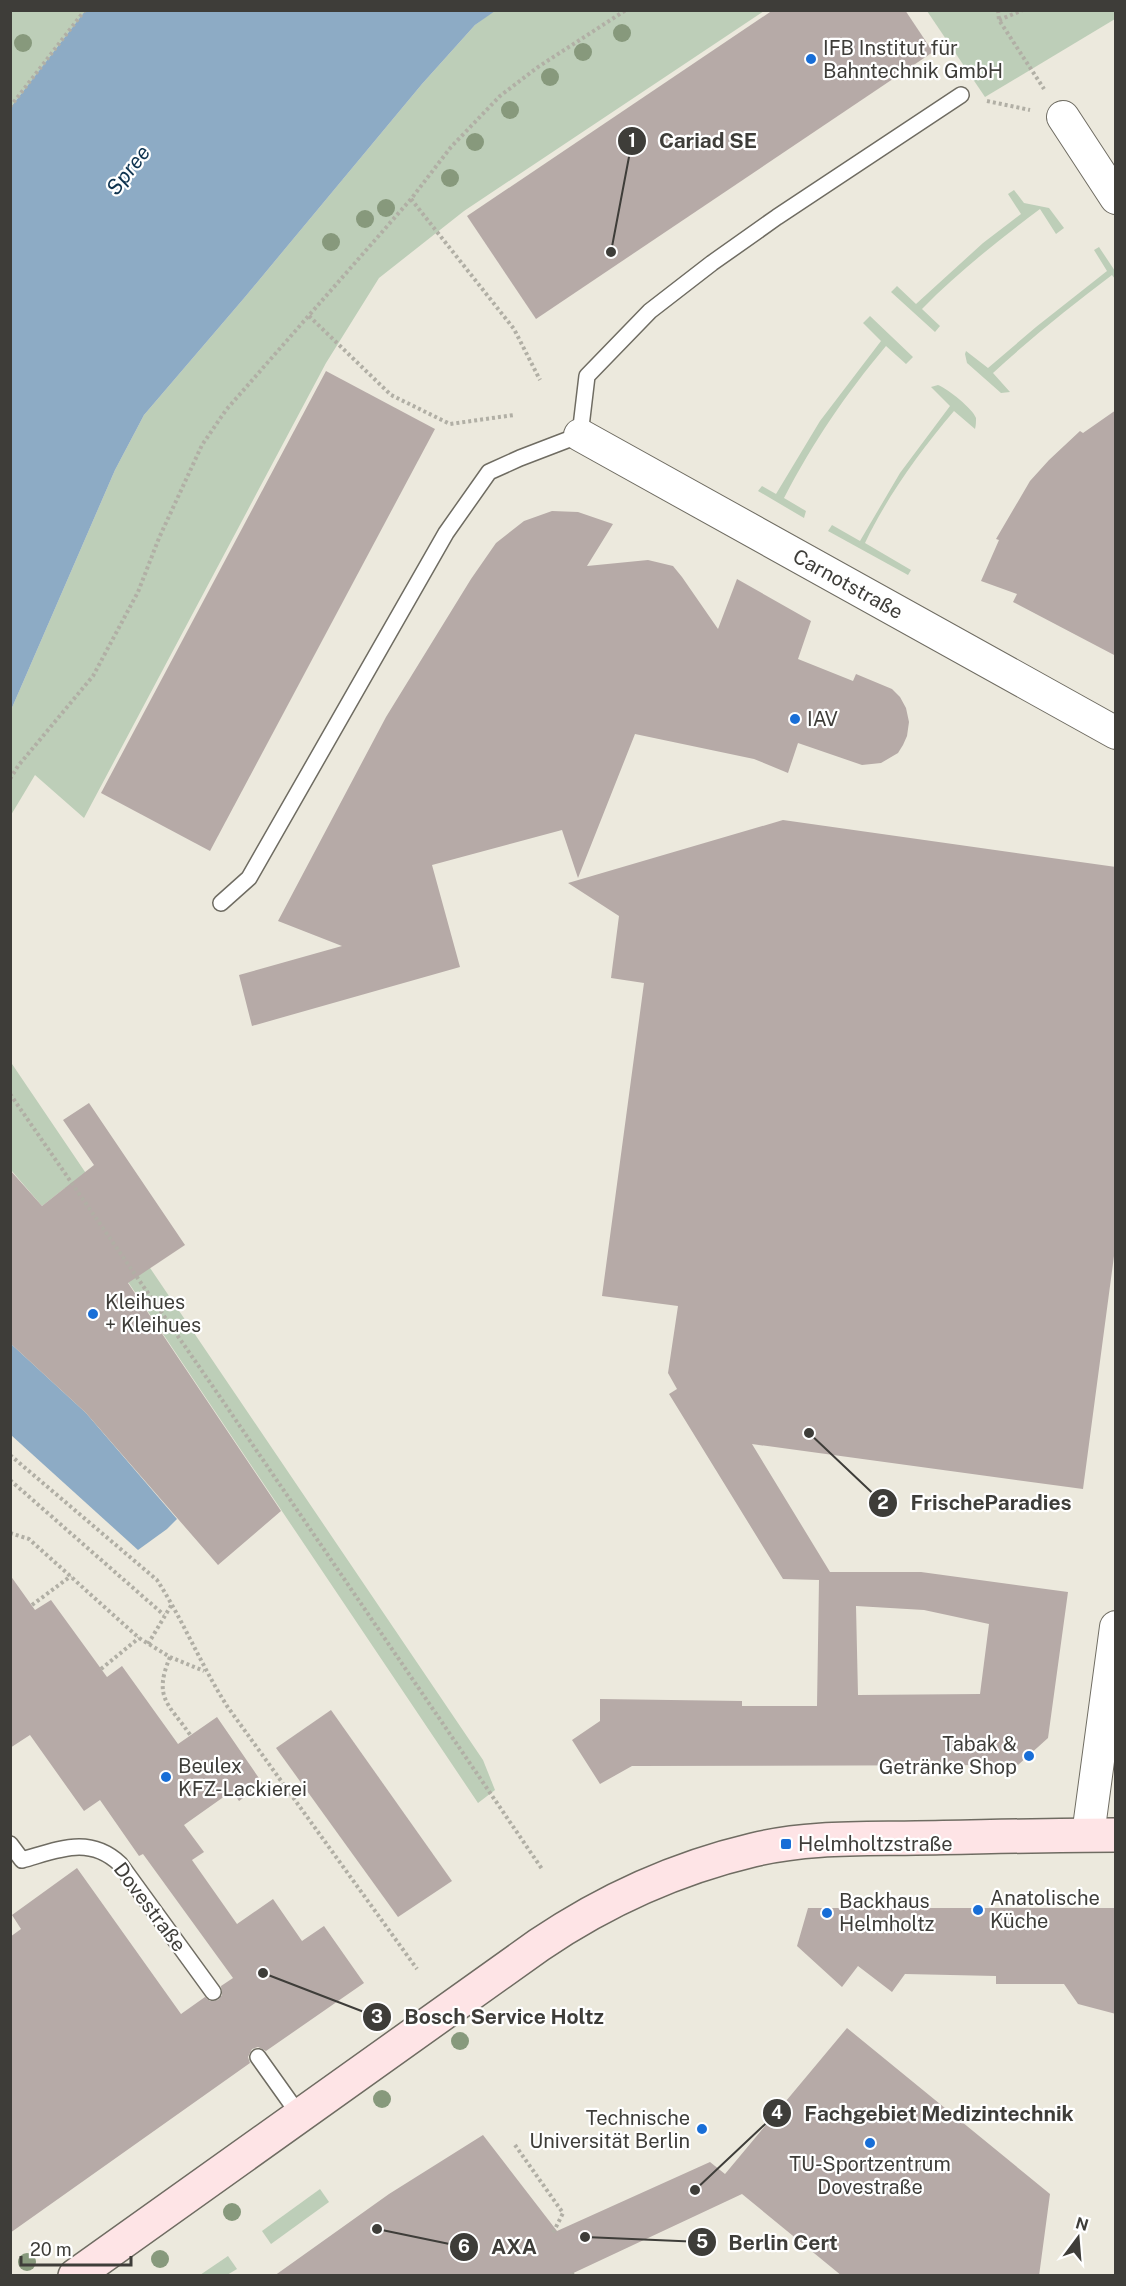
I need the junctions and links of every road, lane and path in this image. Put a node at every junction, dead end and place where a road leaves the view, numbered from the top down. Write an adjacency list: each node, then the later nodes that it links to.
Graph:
1 (85, 10): 7 (path)
2 (626, 10): 10 (path)
3 (998, 10): 5 (path)
4 (1023, 10): 5 (path)
5 (999, 20): 8 (path)
6 (961, 95): 8 (path); 14 (lane)
7 (10, 107)
8 (1063, 117): 9 (street)
9 (1116, 198)
10 (411, 199): 11 (path); 12 (path)
11 (309, 316): 13 (path); 16 (path)
12 (540, 380)
13 (514, 415)
14 (580, 435): 15 (street, Carnotstraße); 17 (lane)
15 (1116, 733)
16 (10, 779)
17 (221, 903)
18 (10, 1094): 36 (path)
19 (10, 1455): 23 (path)
20 (10, 1480): 25 (path)
21 (10, 1533): 22 (path)
22 (71, 1576): 24 (path); 27 (path)
23 (172, 1604): 25 (path); 31 (path)
24 (32, 1605)
25 (164, 1615): 28 (path)
26 (1116, 1627): 33 (street)
27 (139, 1638): 28 (path); 30 (path)
28 (148, 1644): 29 (path)
29 (170, 1657): 31 (path); 32 (path)
30 (101, 1669)
31 (205, 1671): 37 (path)
32 (191, 1736)
33 (1102, 1835): 40 (street)
34 (10, 1844): 35 (lane, Dovestraße)
35 (16, 1864): 38 (lane, Dovestraße)
36 (542, 1869)
37 (417, 1969)
38 (213, 1992)
39 (258, 2056): 40 (lane)
40 (300, 2116): 43 (street)
41 (515, 2145): 42 (path)
42 (553, 2233)
43 (75, 2276)

